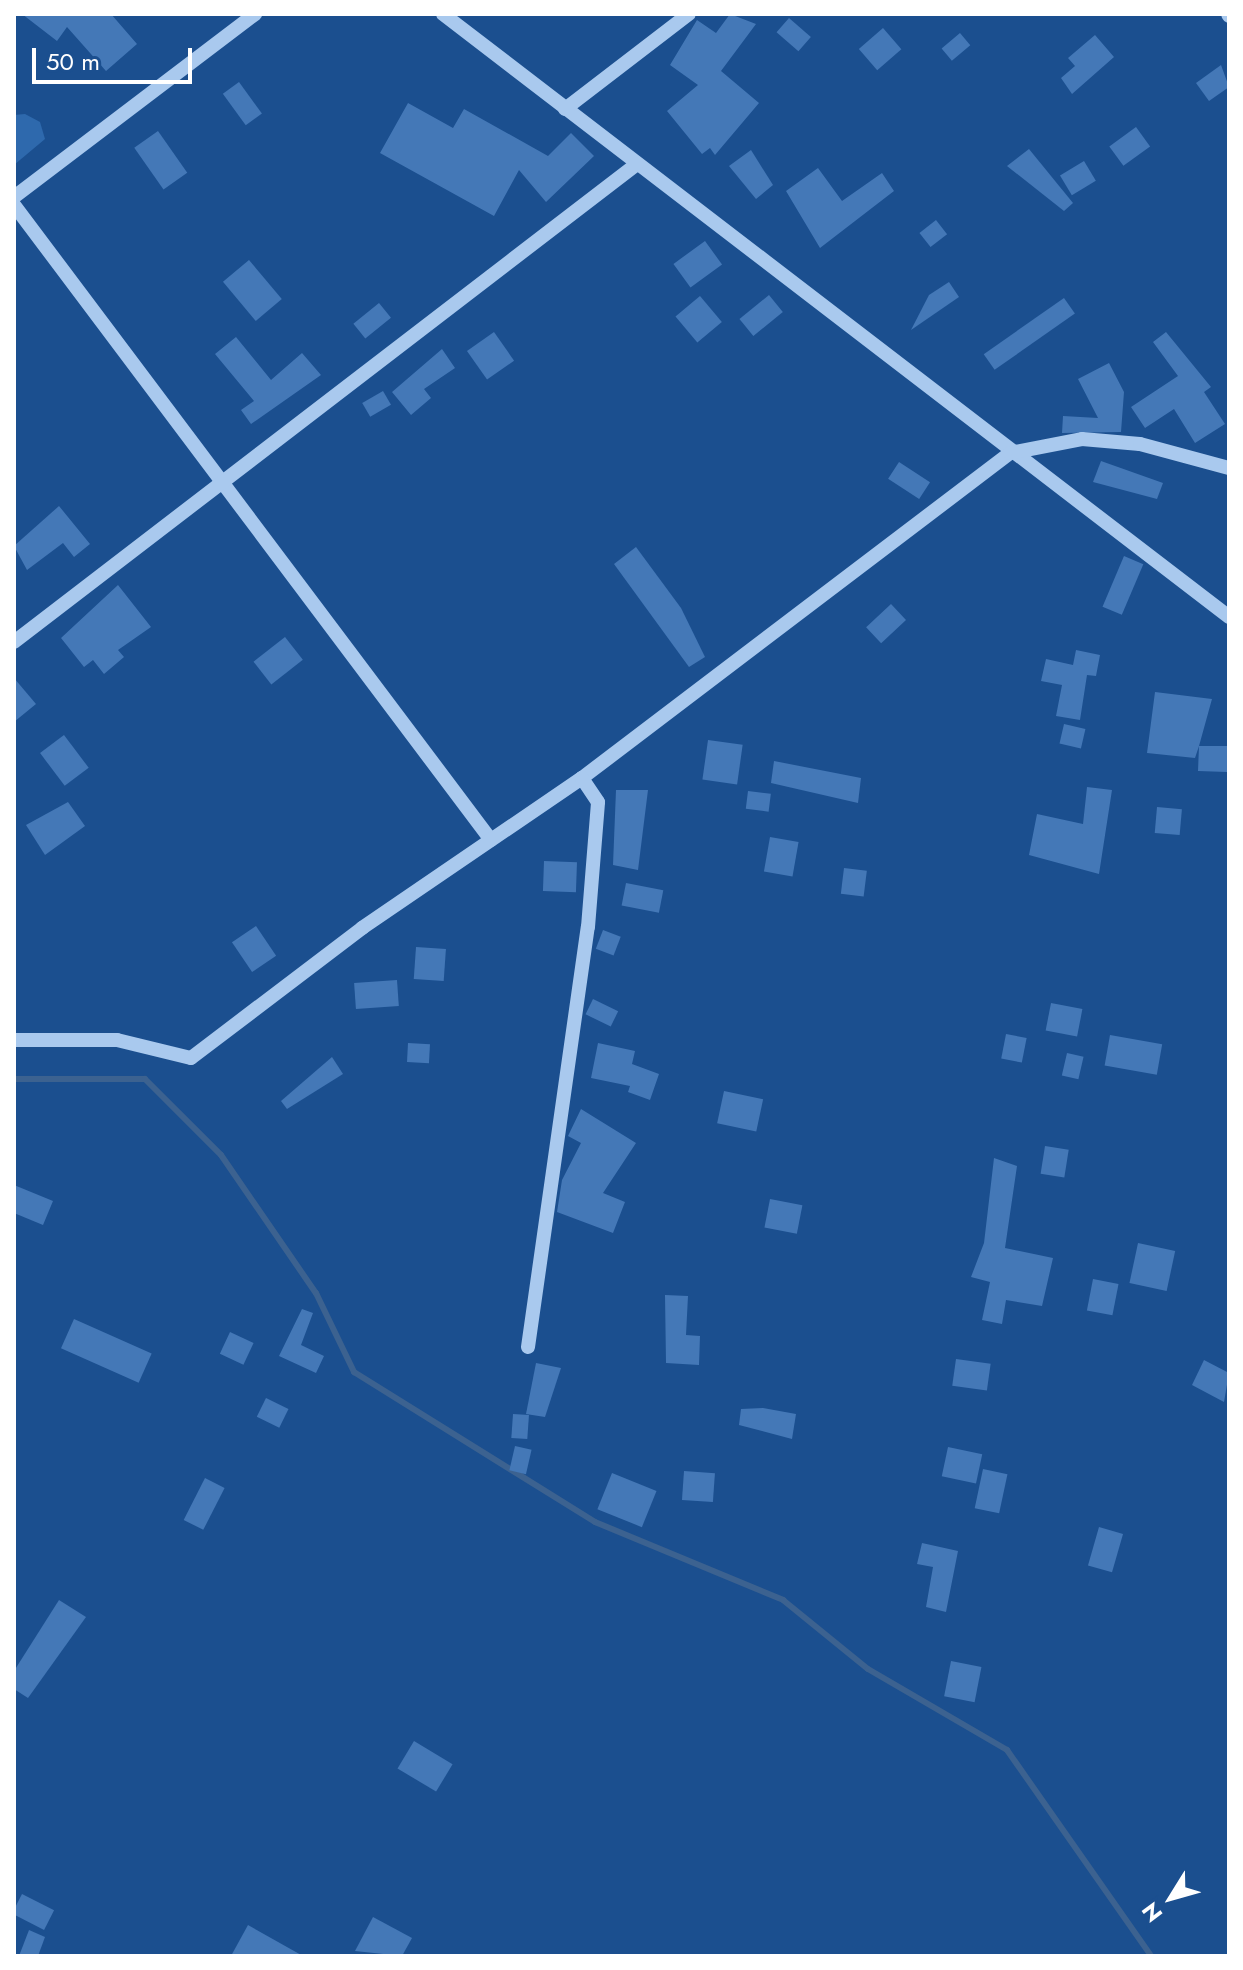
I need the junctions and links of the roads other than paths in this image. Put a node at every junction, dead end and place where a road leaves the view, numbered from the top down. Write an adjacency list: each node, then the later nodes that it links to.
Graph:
1 (255, 14): 6 (street)
2 (443, 14): 4 (street)
3 (689, 14): 4 (street)
4 (565, 109): 5 (street)
5 (637, 164): 8 (street); 10 (street)
6 (14, 197)
7 (14, 205): 10 (street)
8 (1010, 453): 9 (street); 11 (street); 13 (street)
9 (1229, 468)
10 (224, 486): 12 (street); 14 (street)
11 (1229, 617)
12 (14, 642)
13 (582, 778): 14 (street); 16 (street)
14 (491, 840): 15 (street)
15 (14, 1040)
16 (528, 1347)

